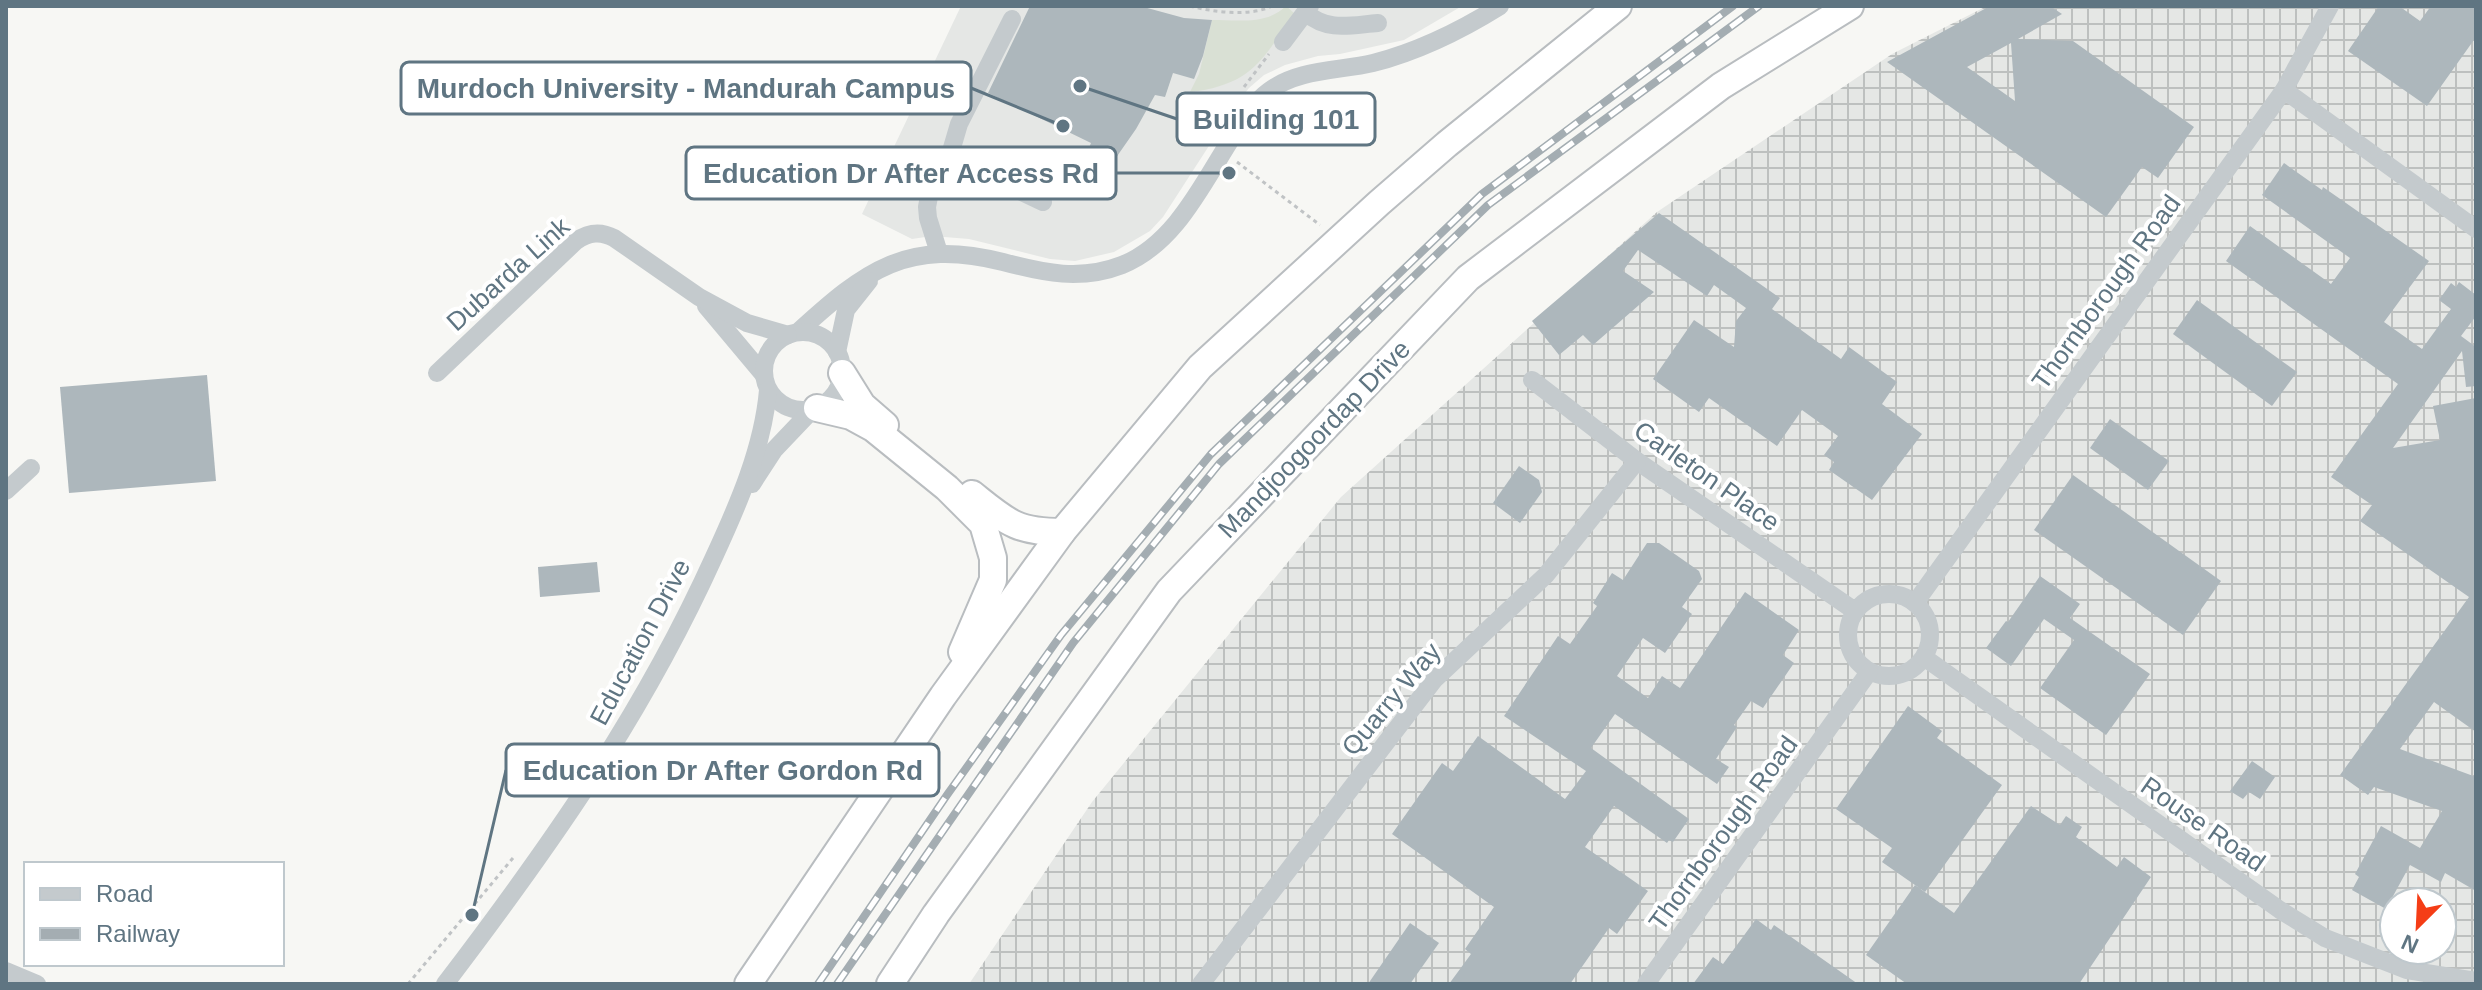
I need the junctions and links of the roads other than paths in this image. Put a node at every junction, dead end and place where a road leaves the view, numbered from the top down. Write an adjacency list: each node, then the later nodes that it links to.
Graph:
1 (1500, 6): 13 (street)
2 (1618, 6): 26 (highway)
3 (1850, 6): 38 (highway, Mandjoogoordap Drive)
4 (2330, 6): 9 (street, Thornborough Road)
5 (1313, 11): 7 (street); 8 (street)
6 (1012, 19): 10 (street)
7 (1378, 23)
8 (1279, 44)
9 (2284, 90): 12 (street); 27 (street, Thornborough Road)
10 (949, 158): 11 (street); 13 (street)
11 (1043, 202)
12 (2476, 229)
13 (939, 253): 14 (street)
14 (876, 272): 16 (street); 17 (street)
15 (699, 297): 16 (street, Dubarda Link); 18 (street, Dubarda Link); 20 (street, Dubarda Link)
16 (793, 333): 17 (street); 20 (street)
17 (839, 362): 21 (street); 26 (highway)
18 (437, 373)
19 (1532, 380): 22 (street, Carleton Place)
20 (766, 382): 21 (street); 25 (street, Education Drive)
21 (815, 408): 25 (street, Education Drive); 31 (highway)
22 (1637, 461): 28 (street, Carleton Place); 39 (street, Quarry Way)
23 (31, 468): 24 (street)
24 (6, 491)
25 (734, 514): 36 (street, Education Drive)
26 (1062, 532): 31 (highway)
27 (1915, 603): 28 (street); 29 (street)
28 (1855, 611): 30 (street)
29 (1925, 658): 30 (street); 33 (street, Rouse Road)
30 (1869, 672): 40 (street, Thornborough Road)
31 (943, 696): 37 (highway)
32 (6, 971): 35 (street)
33 (2404, 977): 34 (street, Rouse Road)
34 (2476, 981)
35 (37, 984)
36 (445, 984)
37 (748, 984)
38 (890, 984)
39 (1201, 984)
40 (1646, 984)

